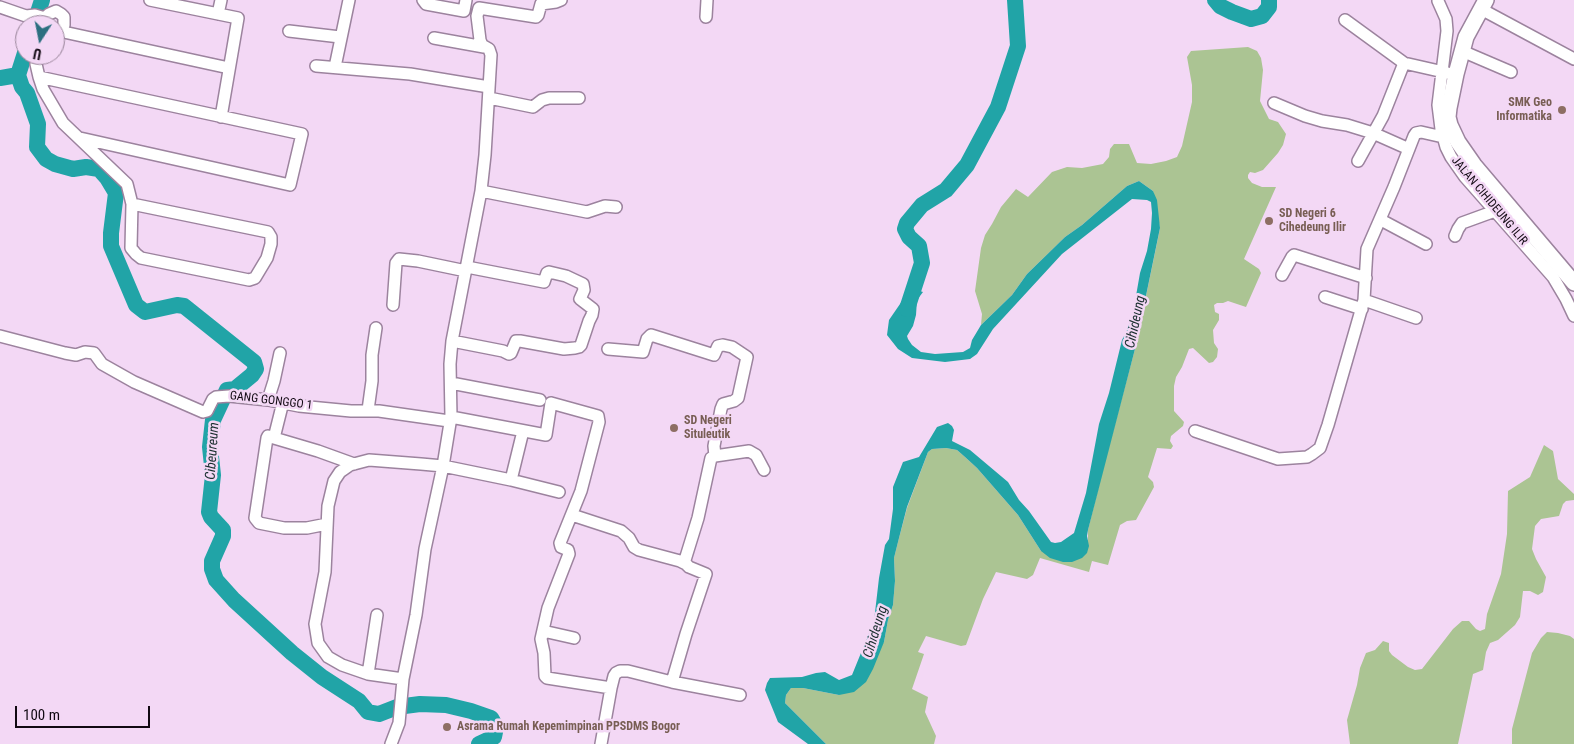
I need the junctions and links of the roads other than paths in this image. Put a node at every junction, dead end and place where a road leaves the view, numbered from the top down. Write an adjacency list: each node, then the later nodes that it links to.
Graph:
1 (1, 0): 15 (street)
2 (150, 0): 13 (street)
3 (221, 0): 13 (street)
4 (349, 0): 21 (street)
5 (423, 0): 6 (street)
6 (466, 0)
7 (561, 0): 23 (street)
8 (706, 0): 17 (street)
9 (1438, 1): 32 (street, JALAN CIHIDEUNG ILIR)
10 (1484, 4): 24 (main road); 25 (street)
11 (58, 6): 16 (street)
12 (0, 7): 14 (street)
13 (218, 14): 30 (street)
14 (23, 15)
15 (37, 15)
16 (46, 15)
17 (706, 17)
18 (1345, 20): 26 (street)
19 (289, 31): 21 (street)
20 (65, 32): 30 (street)
21 (340, 38): 29 (street)
22 (434, 38): 23 (street)
23 (484, 47): 34 (street)
24 (1462, 51): 31 (street); 32 (main road)
25 (1574, 60)
26 (1404, 64): 32 (street); 38 (street)
27 (36, 65): 33 (street)
28 (316, 66): 29 (street)
29 (335, 67): 34 (street)
30 (229, 68): 37 (street)
31 (1511, 72)
32 (1448, 73): 39 (street, JALAN CIHIDEUNG ILIR); 53 (main road)
33 (39, 77): 37 (street); 40 (street)
34 (489, 92): 35 (street); 43 (street)
35 (579, 98)
36 (1274, 103): 38 (street)
37 (221, 117): 40 (street)
38 (1374, 133): 41 (street); 42 (street)
39 (1443, 137): 41 (street); 46 (street, JALAN CIHIDEUNG ILIR)
40 (78, 138): 44 (street)
41 (1409, 149): 47 (street)
42 (1358, 161)
43 (481, 191): 45 (street); 50 (street)
44 (132, 204): 44 (street)
45 (616, 207)
46 (1495, 211): 48 (street); 57 (street, JALAN CIHIDEUNG ILIR)
47 (1381, 220): 49 (street); 52 (street)
48 (1455, 236)
49 (1426, 244)
50 (467, 269): 55 (street); 61 (street); 61 (street)
51 (1282, 275): 52 (street)
52 (1366, 278): 56 (street)
53 (1574, 282)
54 (1326, 297): 56 (street)
55 (393, 305)
56 (1363, 305): 58 (street); 71 (street)
57 (1573, 312)
58 (1416, 318)
59 (376, 328): 68 (street)
60 (0, 336): 65 (street, GANG GONGGO 1)
61 (452, 341): 64 (street)
62 (608, 349): 73 (street)
63 (280, 353): 65 (street)
64 (451, 383): 66 (street); 69 (street)
65 (268, 400): 67 (street, GANG GONGGO 1)
66 (540, 400)
67 (283, 402): 68 (street, GANG GONGGO 1); 72 (street)
68 (368, 410): 69 (street, GANG GONGGO 1)
69 (450, 419): 70 (street, GANG GONGGO 1); 75 (street)
70 (523, 431): 77 (street); 79 (street, GANG GONGGO 1)
71 (1195, 431)
72 (274, 438): 74 (street); 80 (street)
73 (715, 456): 76 (street); 81 (street)
74 (354, 464): 75 (street); 80 (street)
75 (443, 466): 77 (street); 86 (street)
76 (764, 470)
77 (511, 480): 78 (street)
78 (559, 492)
79 (572, 515): 81 (street); 83 (street)
80 (327, 524): 85 (street)
81 (686, 564): 87 (street)
82 (377, 616): 85 (street)
83 (543, 631): 84 (street); 88 (street)
84 (574, 638)
85 (368, 674): 86 (street)
86 (403, 679): 90 (street)
87 (672, 682): 88 (street); 89 (street)
88 (611, 688): 91 (street)
89 (740, 695)
90 (391, 744)
91 (601, 744)

